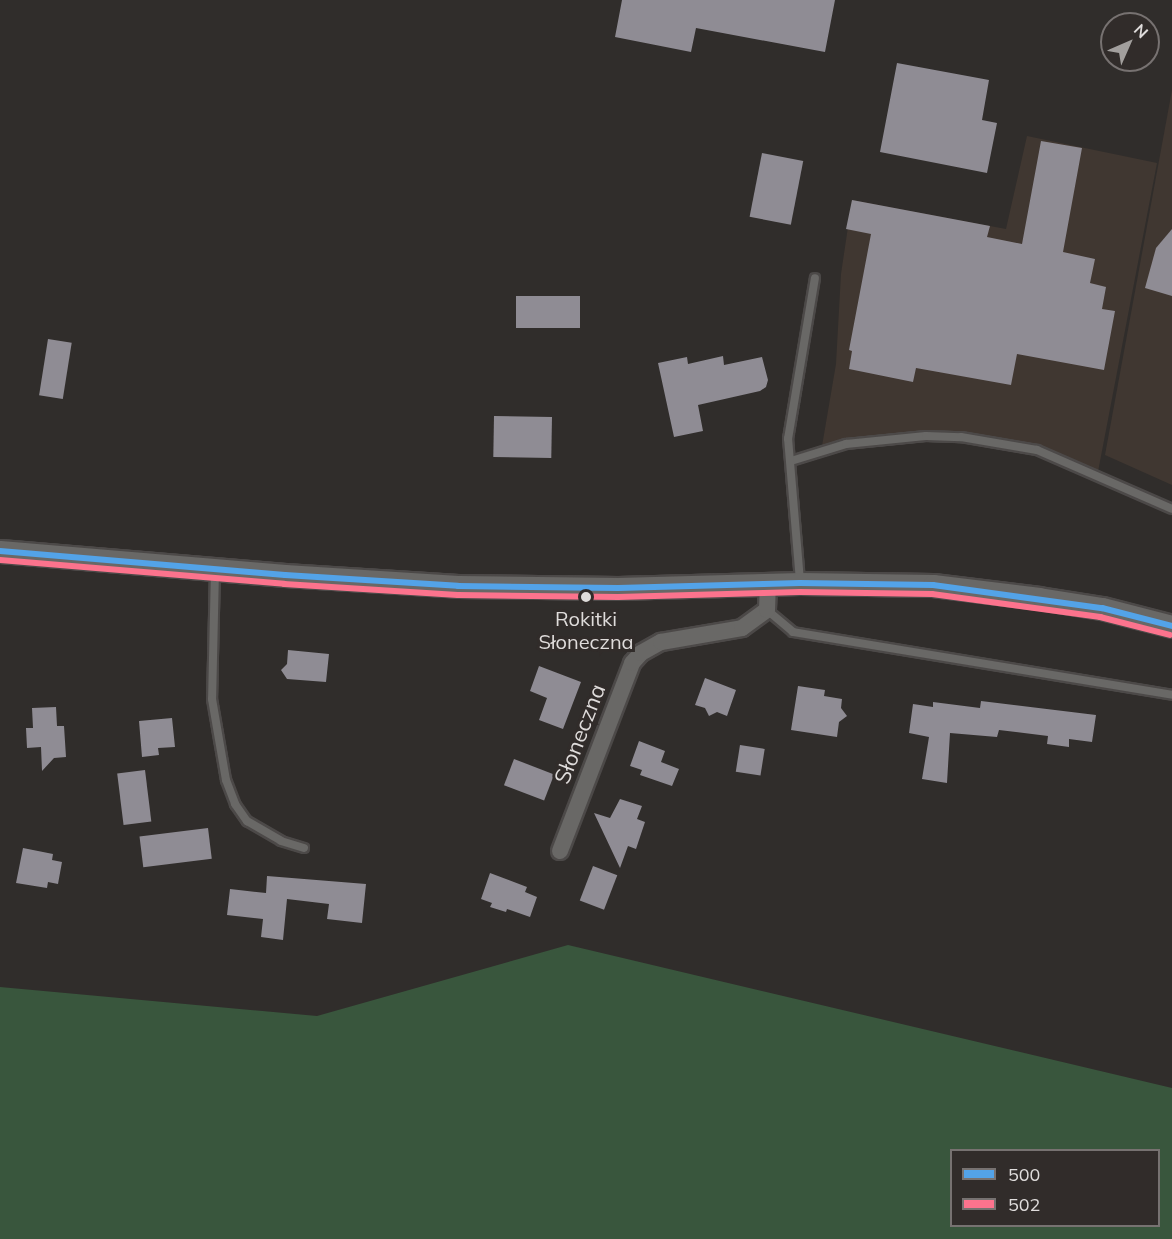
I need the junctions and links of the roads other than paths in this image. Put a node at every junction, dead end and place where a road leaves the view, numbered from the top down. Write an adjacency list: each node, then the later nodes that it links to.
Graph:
1 (815, 278): 2 (lane)
2 (791, 461): 3 (lane); 6 (lane)
3 (1172, 509)
4 (0, 551): 5 (street)
5 (215, 569): 7 (street); 11 (lane)
6 (800, 583): 7 (street); 9 (street)
7 (768, 584): 8 (street)
8 (767, 610): 10 (lane); 12 (street, Słoneczna)
9 (1172, 626)
10 (1172, 695)
11 (304, 848)
12 (560, 851)

